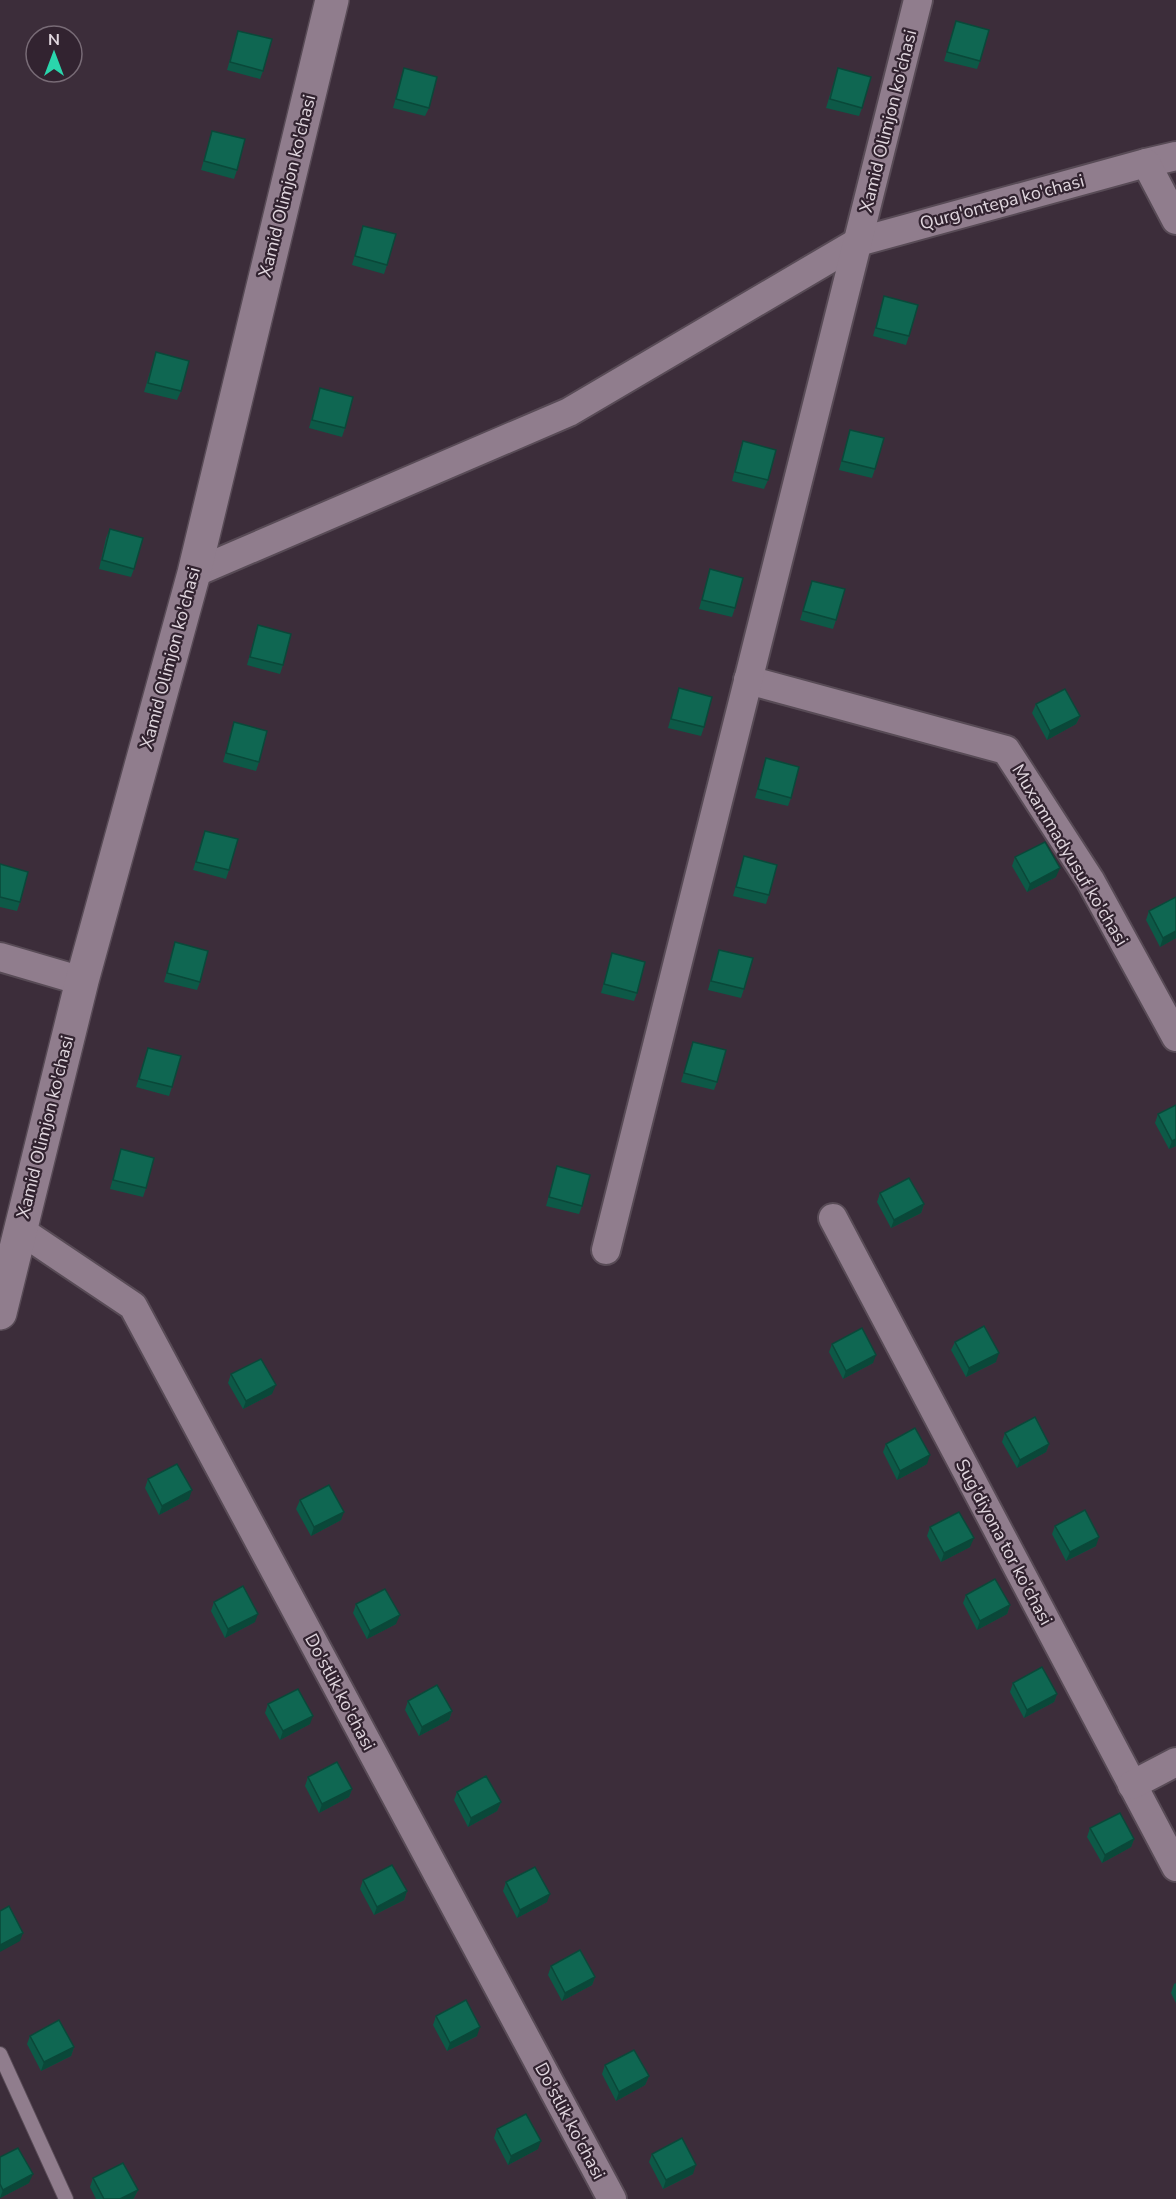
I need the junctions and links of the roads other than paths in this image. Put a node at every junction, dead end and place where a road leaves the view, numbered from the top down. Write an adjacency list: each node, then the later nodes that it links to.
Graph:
1 (332, 0): 7 (main road, Xamid Olimjon ko'chasi)
2 (918, 0): 6 (street, Xamid Olimjon ko'chasi)
3 (1176, 156): 4 (street, Qurg'ontepa ko'chasi)
4 (1146, 163): 5 (street); 6 (street, Qurg'ontepa ko'chasi)
5 (1176, 220)
6 (858, 242): 7 (street, Qurg'ontepa ko'chasi); 8 (street, Xamid Olimjon ko'chasi)
7 (194, 573): 10 (main road, Xamid Olimjon ko'chasi)
8 (748, 680): 11 (street, Muxammadyusuf ko'chasi); 14 (street, Xamid Olimjon ko'chasi)
9 (0, 957): 10 (street)
10 (82, 981): 13 (main road, Xamid Olimjon ko'chasi)
11 (1176, 1037)
12 (833, 1218): 17 (street, Sug'diyona tor ko'chasi)
13 (20, 1230): 15 (main road, Xamid Olimjon ko'chasi); 21 (street, Do'stlik ko'chasi)
14 (606, 1250)
15 (0, 1313)
16 (1176, 1762): 17 (street)
17 (1132, 1785): 18 (street, Sug'diyona tor ko'chasi)
18 (1176, 1867)
19 (0, 2054): 20 (lane)
20 (66, 2199)
21 (612, 2199)

